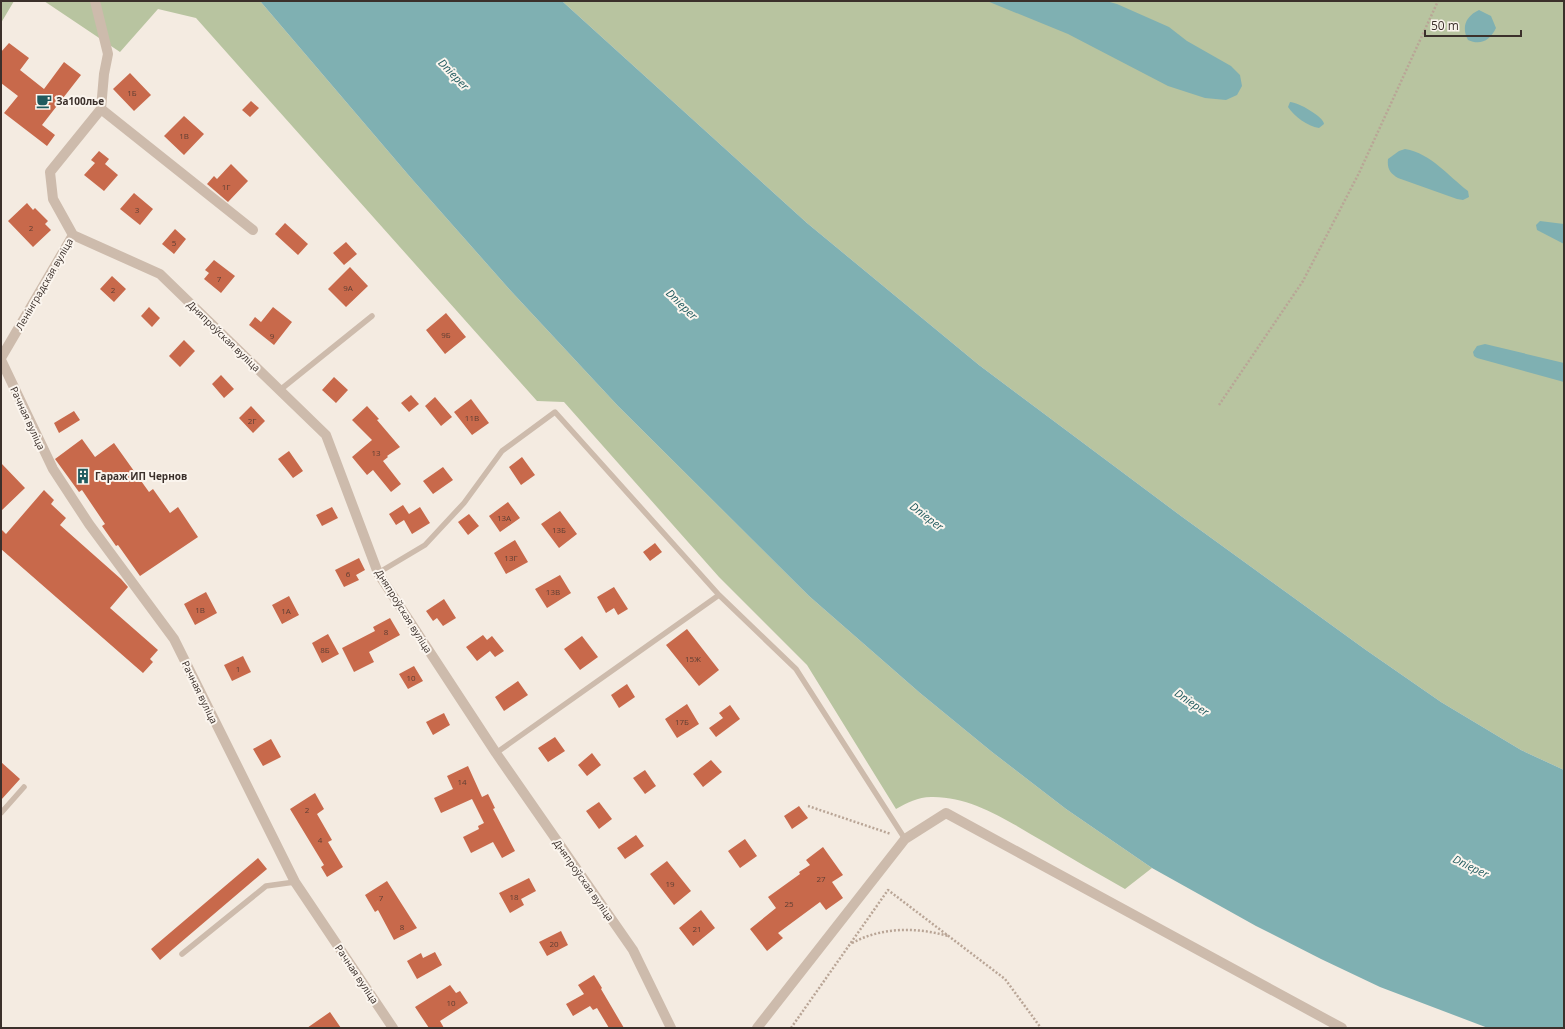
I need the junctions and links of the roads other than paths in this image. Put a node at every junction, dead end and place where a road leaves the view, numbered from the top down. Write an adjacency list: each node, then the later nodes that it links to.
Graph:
1 (95, 1): 2 (street)
2 (101, 109): 3 (street); 4 (street, Ленінградская вуліца)
3 (253, 230)
4 (73, 235): 6 (street, Ленінградская вуліца); 7 (street, Дняпроўская вуліца)
5 (372, 316): 7 (lane)
6 (1, 359): 14 (street, Рачная вуліца)
7 (280, 390): 8 (street, Дняпроўская вуліца)
8 (378, 573): 9 (lane); 10 (street, Дняпроўская вуліца)
9 (718, 595): 10 (lane); 13 (lane)
10 (496, 753): 17 (street, Дняпроўская вуліца)
11 (24, 787): 12 (lane)
12 (1, 813)
13 (905, 839): 18 (street); 19 (street)
14 (295, 882): 15 (lane); 16 (street, Рачная вуліца)
15 (182, 954)
16 (393, 1028)
17 (670, 1028)
18 (757, 1028)
19 (1342, 1028)

